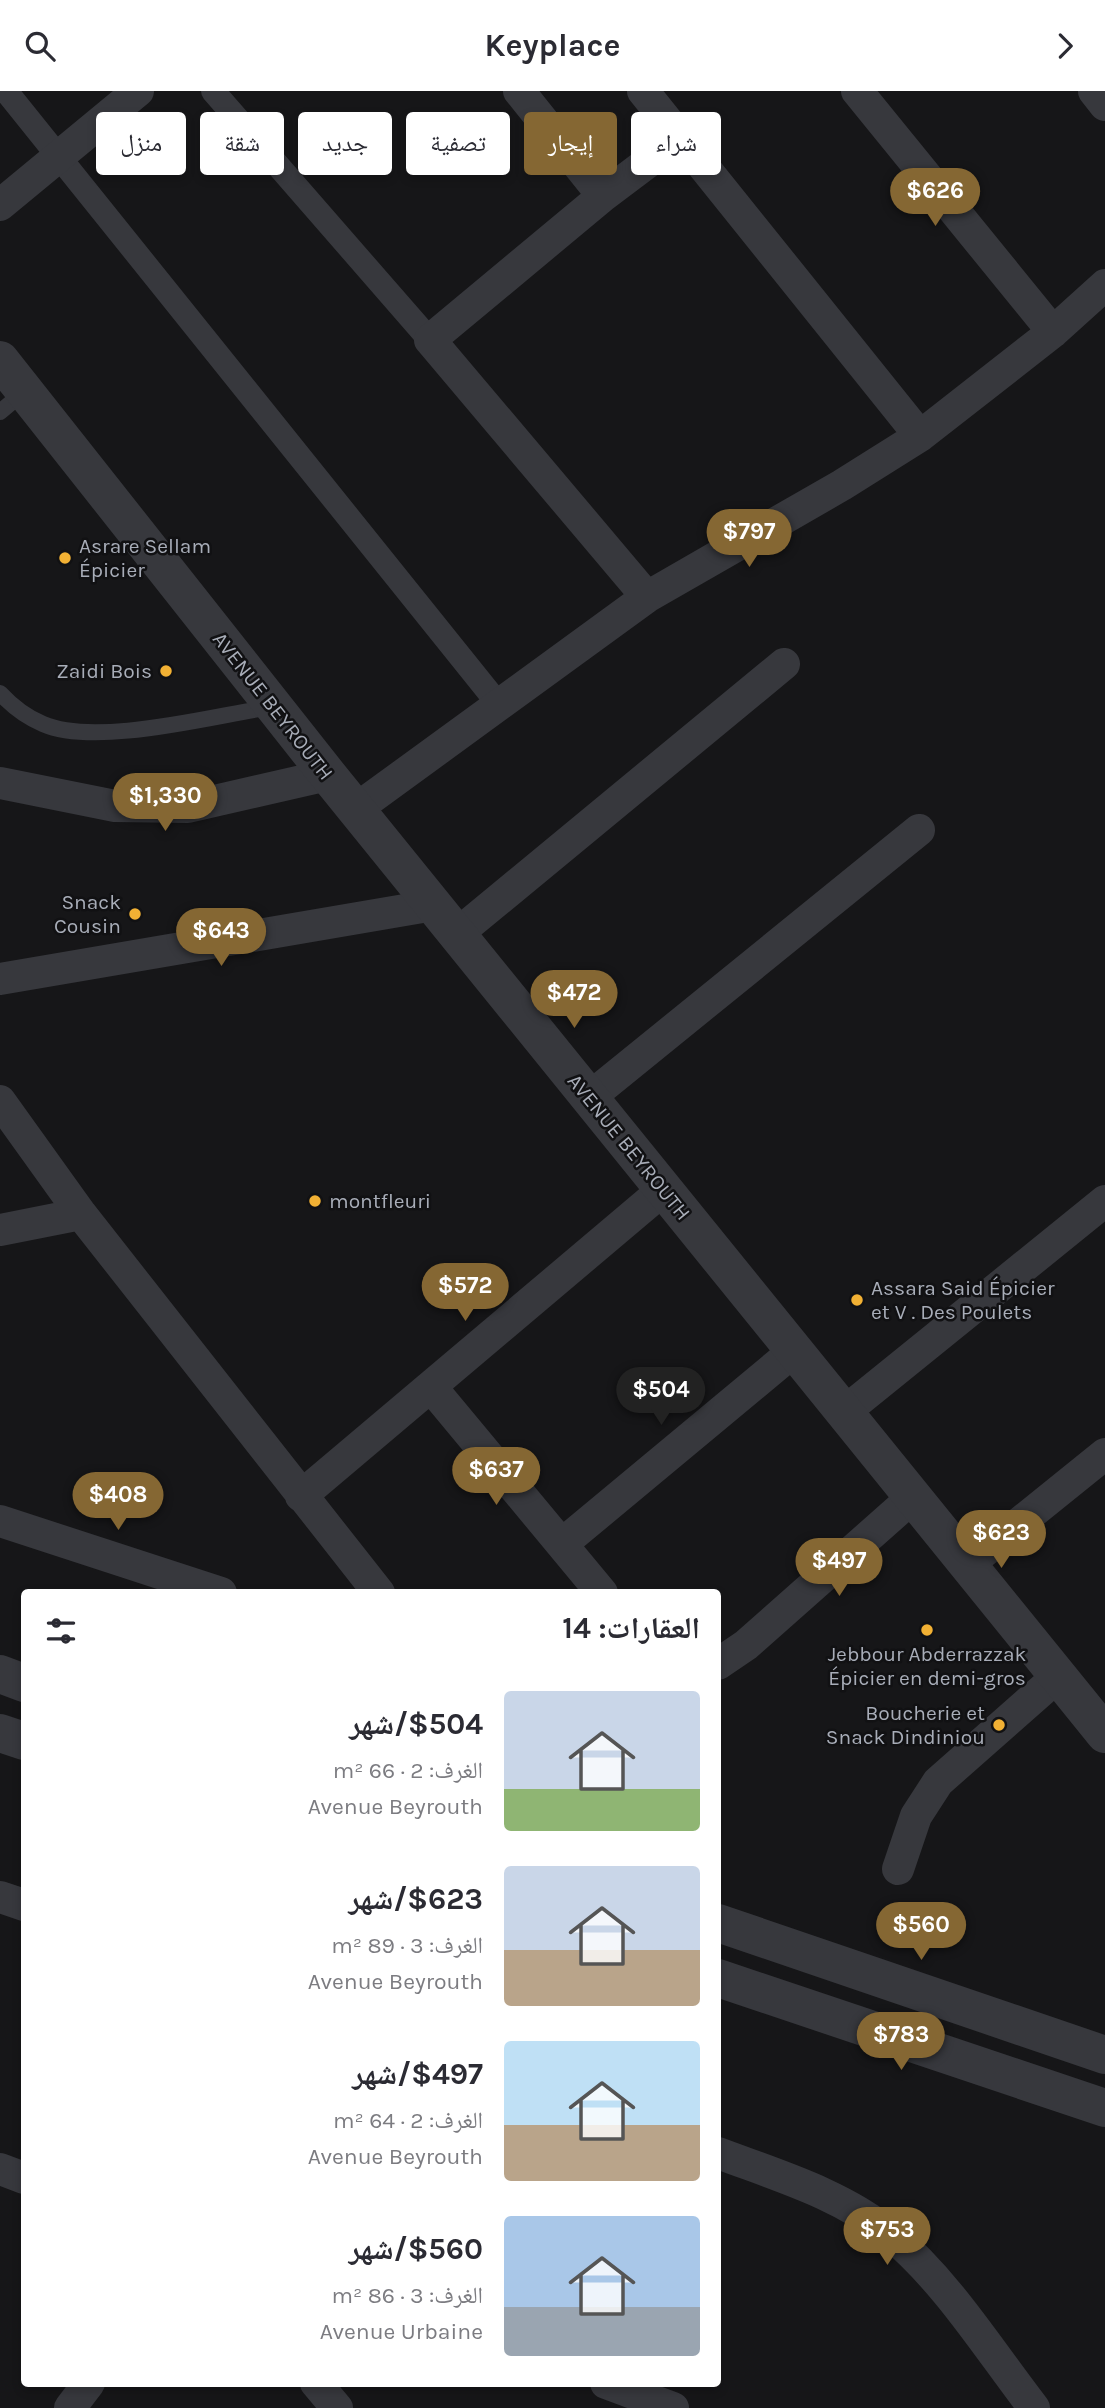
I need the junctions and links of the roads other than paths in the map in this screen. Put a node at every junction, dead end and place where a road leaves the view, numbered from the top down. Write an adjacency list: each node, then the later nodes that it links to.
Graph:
1 (6, 91): 10 (street)
2 (138, 91): 10 (street)
3 (213, 91): 17 (street)
4 (519, 91): 13 (street)
5 (643, 91): 9 (street)
6 (857, 91): 16 (street)
7 (1094, 91): 8 (street)
8 (1105, 105)
9 (660, 112)
10 (59, 157): 14 (street); 25 (street)
11 (632, 175): 13 (street)
12 (710, 175): 20 (street)
13 (603, 197): 17 (street)
14 (0, 205)
15 (1105, 285): 16 (street)
16 (1053, 332): 20 (street)
17 (429, 340): 21 (street)
18 (0, 360): 19 (street, AVENUE BEYROUTH)
19 (13, 402): 24 (street, AVENUE BEYROUTH)
20 (920, 436): 21 (street)
21 (647, 597): 25 (street)
22 (784, 664): 31 (street)
23 (0, 692): 24 (lane)
24 (274, 706): 26 (street, AVENUE BEYROUTH)
25 (500, 706): 28 (street)
26 (328, 775): 27 (street); 28 (street, AVENUE BEYROUTH)
27 (0, 783)
28 (356, 809): 30 (street, AVENUE BEYROUTH)
29 (919, 830): 33 (street)
30 (433, 905): 31 (street, AVENUE BEYROUTH); 32 (street)
31 (457, 935): 33 (street, AVENUE BEYROUTH)
32 (0, 979)
33 (590, 1097): 35 (street, AVENUE BEYROUTH)
34 (0, 1101): 37 (street)
35 (663, 1190): 39 (street, AVENUE BEYROUTH); 40 (street)
36 (1105, 1201): 41 (street)
37 (81, 1214): 38 (street); 43 (street)
38 (0, 1230)
39 (794, 1351): 41 (street, AVENUE BEYROUTH); 46 (street)
40 (431, 1387): 43 (street); 46 (street)
41 (844, 1413): 44 (street, AVENUE BEYROUTH)
42 (1105, 1454): 47 (street)
43 (301, 1496): 49 (street)
44 (912, 1498): 47 (street, AVENUE BEYROUTH); 51 (street)
45 (0, 1521): 48 (street)
46 (562, 1544): 50 (street)
47 (966, 1566): 53 (street, AVENUE BEYROUTH)
48 (208, 1589)
49 (376, 1589)
50 (599, 1589)
51 (721, 1662)
52 (0, 1674): 54 (street)
53 (1057, 1677): 56 (street, AVENUE BEYROUTH); 58 (street)
54 (21, 1682)
55 (0, 1733): 57 (street)
56 (1105, 1734)
57 (21, 1740)
58 (898, 1869)
59 (0, 1897): 60 (street)
60 (21, 1904)
61 (721, 1924): 63 (street)
62 (721, 1978): 64 (street)
63 (1105, 2055)
64 (1105, 2108)
65 (721, 2154): 74 (street)
66 (0, 2169): 67 (street)
67 (21, 2177)
68 (86, 2387): 71 (street)
69 (319, 2387): 72 (street)
70 (617, 2387): 73 (street)
71 (70, 2408)
72 (337, 2408)
73 (673, 2408)
74 (1034, 2408)

